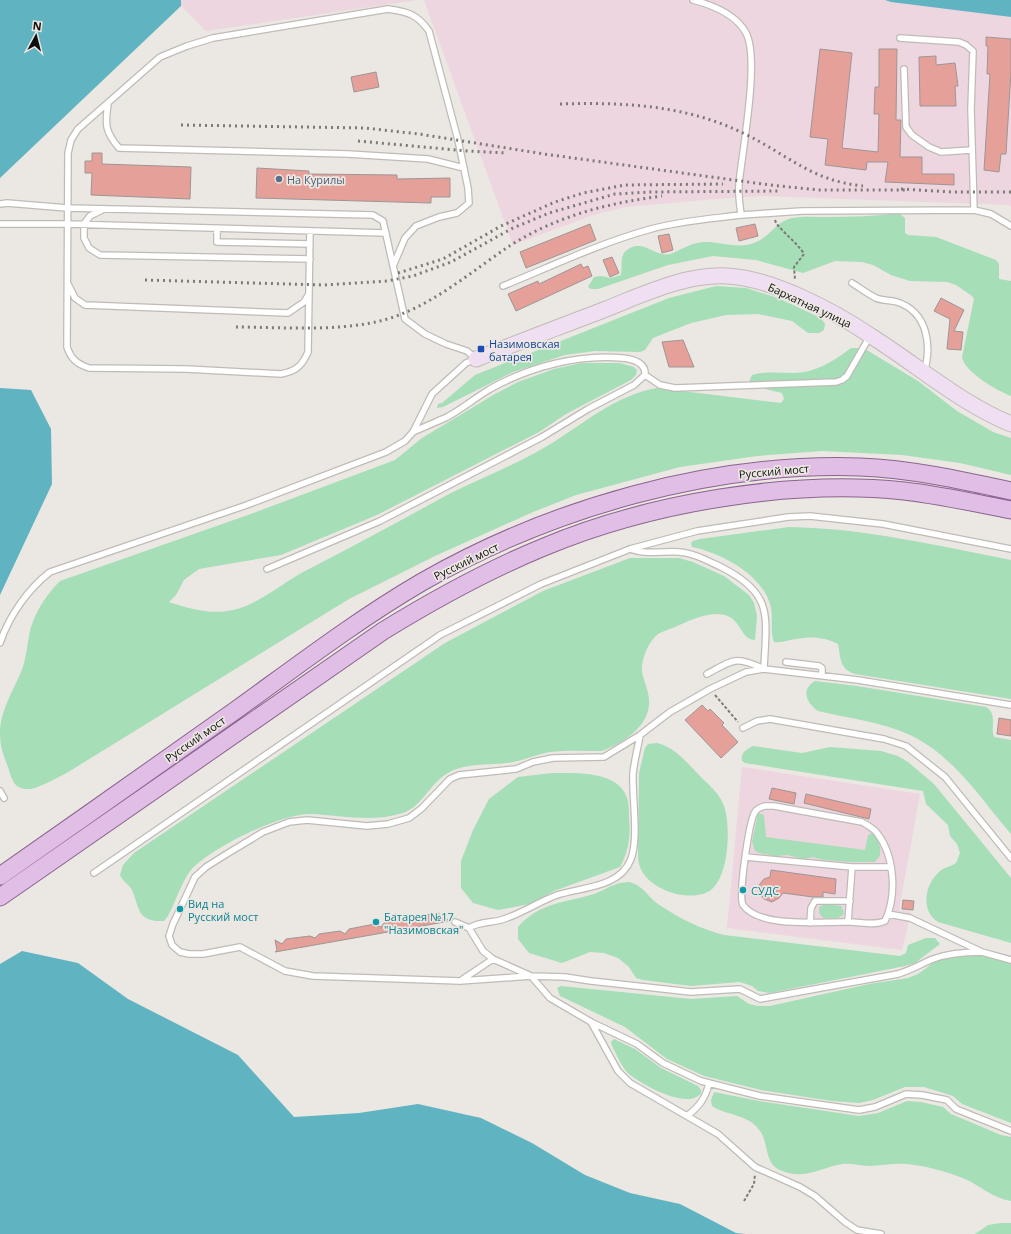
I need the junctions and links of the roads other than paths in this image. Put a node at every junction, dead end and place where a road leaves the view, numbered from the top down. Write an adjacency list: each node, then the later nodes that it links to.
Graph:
1 (693, 0): 11 (lane)
2 (900, 38): 5 (lane)
3 (904, 69): 5 (lane)
4 (108, 104): 6 (lane); 6 (lane); 8 (lane)
5 (972, 150): 10 (lane)
6 (464, 168): 21 (lane)
7 (0, 204): 8 (lane)
8 (67, 208): 9 (lane); 13 (lane)
9 (104, 209): 14 (lane); 18 (lane)
10 (974, 210): 11 (lane); 15 (lane)
11 (741, 215): 24 (lane)
12 (0, 224): 13 (lane)
13 (68, 224): 14 (lane); 22 (lane)
14 (84, 224): 16 (lane); 20 (lane)
15 (1011, 226)
16 (217, 228): 17 (lane); 19 (lane)
17 (310, 231): 18 (lane); 19 (lane)
18 (386, 233): 21 (lane)
19 (310, 244): 20 (lane)
20 (310, 259): 25 (lane)
21 (393, 266): 27 (lane)
22 (67, 282): 25 (lane); 25 (lane)
23 (852, 283): 28 (lane)
24 (503, 286)
25 (310, 294)
26 (871, 335): 27 (street, Бархатная улица); 28 (street, Бархатная улица); 29 (lane)
27 (476, 359): 31 (lane)
28 (924, 372): 30 (street, Бархатная улица)
29 (645, 375): 31 (lane); 36 (lane)
30 (1011, 424)
31 (413, 432): 37 (lane)
32 (1011, 491): 52 (main road, Русский мост)
33 (1011, 510): 53 (main road, Русский мост)
34 (630, 549): 35 (lane); 39 (lane); 51 (lane)
35 (1011, 549)
36 (267, 569)
37 (0, 643)
38 (786, 662): 41 (lane)
39 (764, 669): 40 (lane); 41 (lane); 44 (lane)
40 (706, 674)
41 (822, 675): 42 (lane)
42 (1011, 705)
43 (743, 728): 48 (lane)
44 (640, 735): 59 (lane); 64 (lane)
45 (0, 792): 46 (lane)
46 (4, 798)
47 (746, 857): 49 (lane); 50 (lane); 58 (lane)
48 (1011, 858)
49 (852, 867): 50 (lane); 54 (lane)
50 (891, 867): 55 (lane)
51 (94, 873)
52 (0, 876)
53 (0, 897)
54 (850, 902): 57 (lane); 58 (lane)
55 (888, 914): 57 (lane); 60 (lane)
56 (454, 922): 59 (lane)
57 (848, 922): 58 (lane)
58 (810, 923)
59 (470, 928): 61 (lane)
60 (982, 952): 62 (lane); 63 (lane)
61 (493, 960): 63 (lane); 64 (lane)
62 (1011, 960)
63 (531, 976): 64 (lane); 65 (lane)
64 (460, 981)
65 (591, 1022): 66 (lane); 67 (lane)
66 (709, 1084): 67 (lane); 68 (lane)
67 (688, 1115): 69 (lane)
68 (1011, 1131)
69 (881, 1234)

